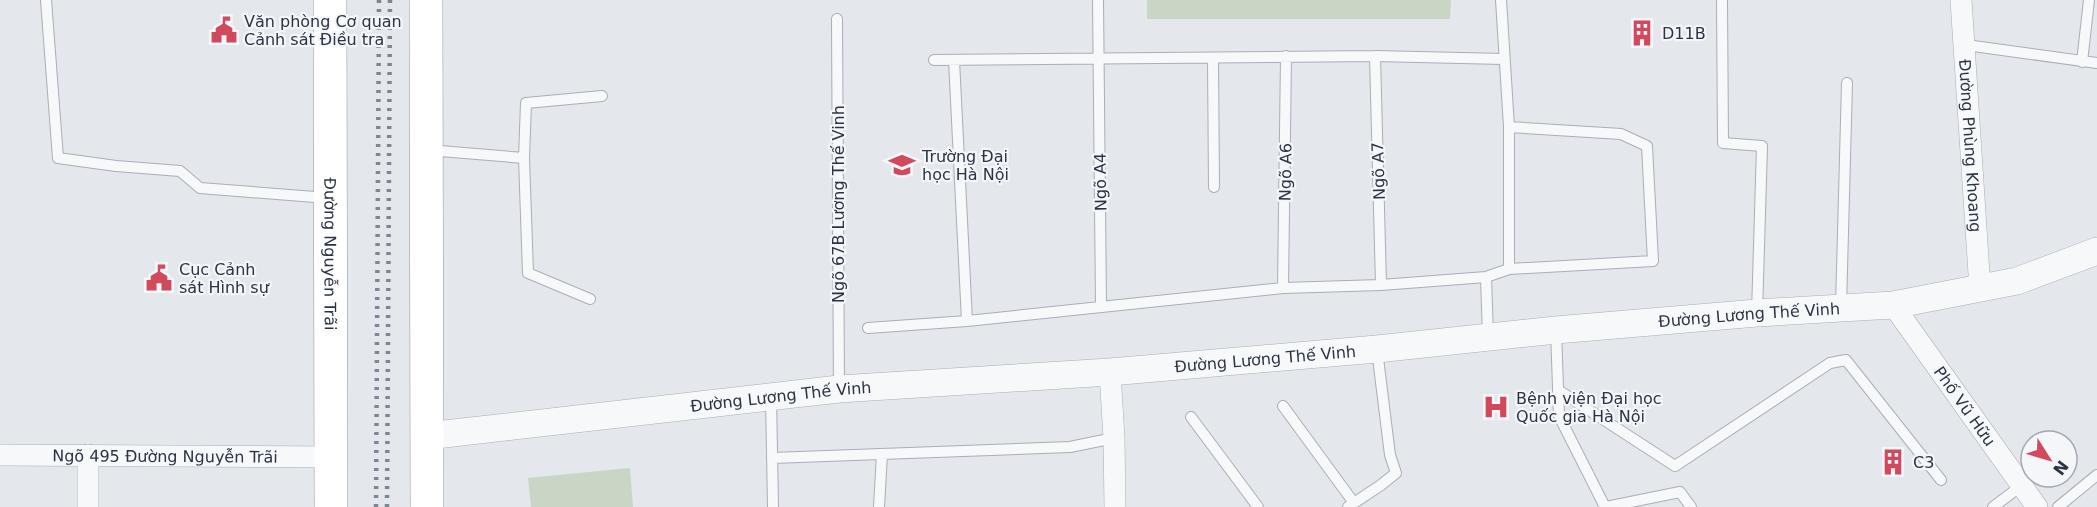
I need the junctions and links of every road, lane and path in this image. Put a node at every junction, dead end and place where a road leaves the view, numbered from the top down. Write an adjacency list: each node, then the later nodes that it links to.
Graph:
1 (46, 0): 26 (lane)
2 (330, 0): 26 (highway, Đường Nguyễn Trãi)
3 (426, 0): 23 (highway)
4 (1098, 0): 14 (lane, Ngõ A4)
5 (1501, 0): 15 (lane)
6 (1722, 0): 37 (lane)
7 (1961, 0): 10 (street, Đường Phùng Khoang)
8 (2089, 0): 18 (lane)
9 (837, 19): 44 (lane, Ngõ 67B Lương Thế Vinh)
10 (1966, 45): 18 (lane); 32 (street, Đường Phùng Khoang)
11 (1286, 56): 12 (lane); 13 (lane); 31 (lane, Ngõ A6)
12 (1375, 56): 15 (lane); 30 (lane, Ngõ A7)
13 (1213, 58): 14 (lane); 25 (lane)
14 (1098, 59): 17 (lane); 35 (lane, Ngõ A4)
15 (1504, 59): 22 (lane)
16 (934, 60): 17 (lane)
17 (954, 60): 38 (lane)
18 (2082, 62): 19 (lane)
19 (2097, 63)
20 (1847, 83): 36 (lane)
21 (602, 96): 24 (lane)
22 (1509, 127): 28 (lane); 28 (lane)
23 (426, 150): 24 (lane); 49 (highway)
24 (524, 158): 33 (lane)
25 (1214, 187)
26 (330, 195): 54 (highway, Đường Nguyễn Trãi)
27 (2097, 251): 32 (street, Đường Lương Thế Vinh)
28 (1509, 269): 29 (lane)
29 (1486, 277): 30 (lane); 41 (lane)
30 (1382, 285): 31 (lane)
31 (1283, 288): 35 (lane)
32 (1980, 289): 34 (street, Đường Lương Thế Vinh)
33 (590, 299)
34 (1893, 305): 36 (street, Đường Lương Thế Vinh); 58 (street, Phố Vũ Hữu)
35 (1101, 306): 38 (lane)
36 (1841, 308): 37 (street, Đường Lương Thế Vinh)
37 (1757, 313): 40 (street, Đường Lương Thế Vinh)
38 (968, 321): 39 (lane)
39 (868, 328)
40 (1556, 330): 41 (street, Đường Lương Thế Vinh); 45 (lane)
41 (1488, 337): 42 (street, Đường Lương Thế Vinh)
42 (1377, 350): 43 (street, Đường Lương Thế Vinh); 61 (lane)
43 (1110, 372): 44 (street, Đường Lương Thế Vinh); 50 (street)
44 (839, 389): 46 (street, Đường Lương Thế Vinh)
45 (1558, 390): 57 (lane); 69 (lane)
46 (771, 396): 49 (street, Đường Lương Thế Vinh); 55 (lane)
47 (1283, 406): 61 (lane)
48 (1191, 417): 68 (lane)
49 (427, 436): 64 (highway)
50 (1114, 438): 52 (lane); 67 (street)
51 (0, 454): 53 (street, Ngõ 495 Đường Nguyễn Trãi)
52 (882, 454): 55 (lane); 66 (lane)
53 (88, 456): 54 (street, Ngõ 495 Đường Nguyễn Trãi); 62 (street)
54 (331, 457): 63 (highway, Đường Nguyễn Trãi)
55 (772, 458): 65 (lane)
56 (2097, 475): 73 (lane)
57 (1941, 480)
58 (2019, 483)
59 (2019, 488): 71 (lane)
60 (2023, 489): 72 (street, Phố Vũ Hữu)
61 (1355, 505)
62 (88, 507)
63 (331, 507)
64 (427, 507)
65 (773, 507)
66 (879, 507)
67 (1115, 507)
68 (1258, 507)
69 (1606, 507): 70 (lane)
70 (1691, 507)
71 (1994, 507)
72 (2037, 507)
73 (2058, 507)

